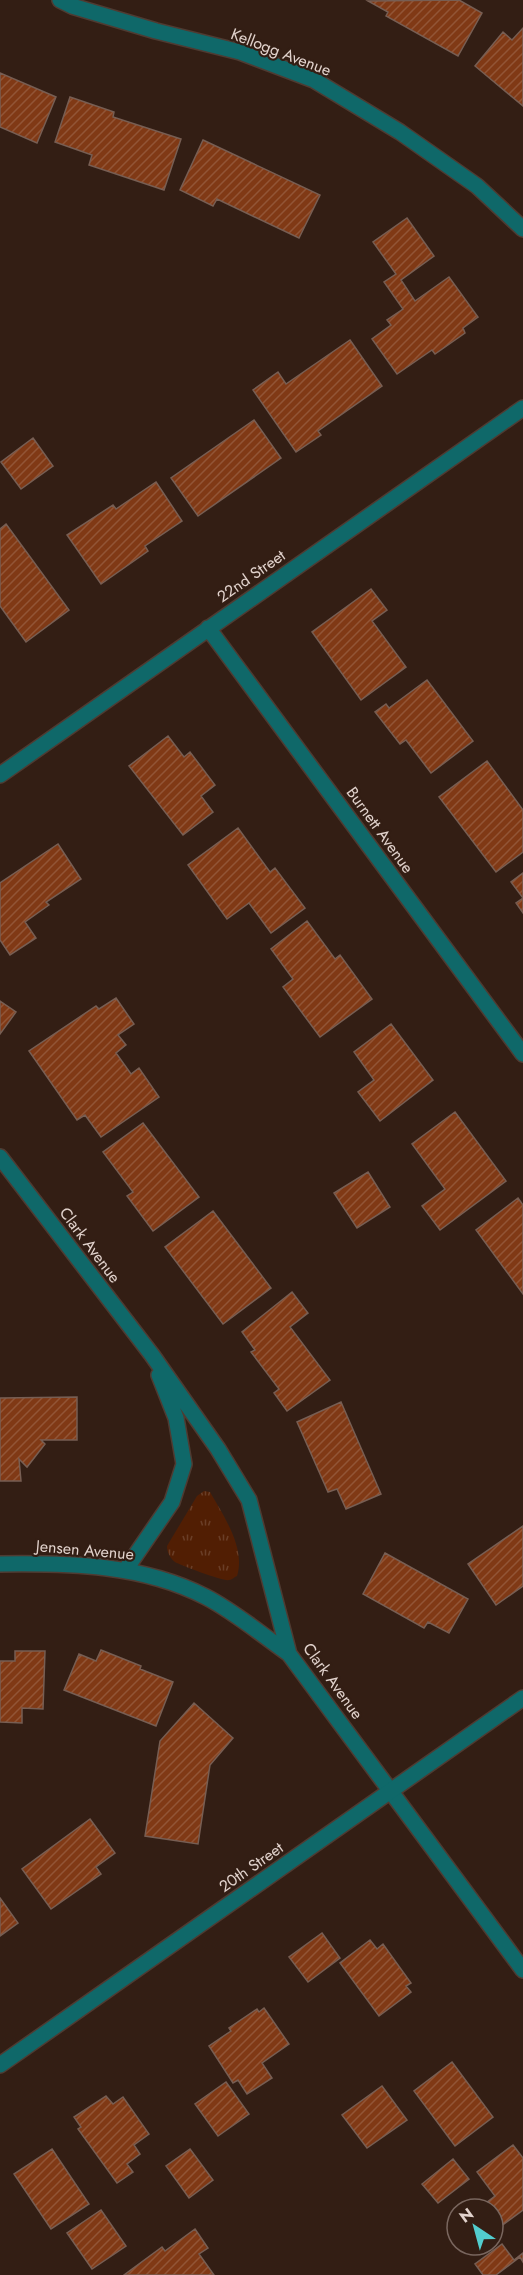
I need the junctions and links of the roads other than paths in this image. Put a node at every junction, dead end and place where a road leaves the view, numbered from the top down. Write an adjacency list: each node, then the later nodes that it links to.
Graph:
1 (60, 0): 2 (street, Kellogg Avenue)
2 (523, 229)
3 (523, 408): 4 (street, 22nd Street)
4 (208, 628): 5 (street, 22nd Street); 6 (street, Burnett Avenue)
5 (2, 768)
6 (523, 1054)
7 (0, 1157): 8 (street, Clark Avenue)
8 (152, 1355): 10 (street, Clark Avenue); 11 (street, Clark Avenue)
9 (0, 1564): 10 (street, Jensen Avenue)
10 (126, 1569): 11 (street, Jensen Avenue)
11 (289, 1654): 13 (street, Clark Avenue)
12 (523, 1698): 13 (street, 20th Street)
13 (391, 1790): 14 (street, Clark Avenue); 15 (street, 20th Street)
14 (523, 1970)
15 (0, 2065)

